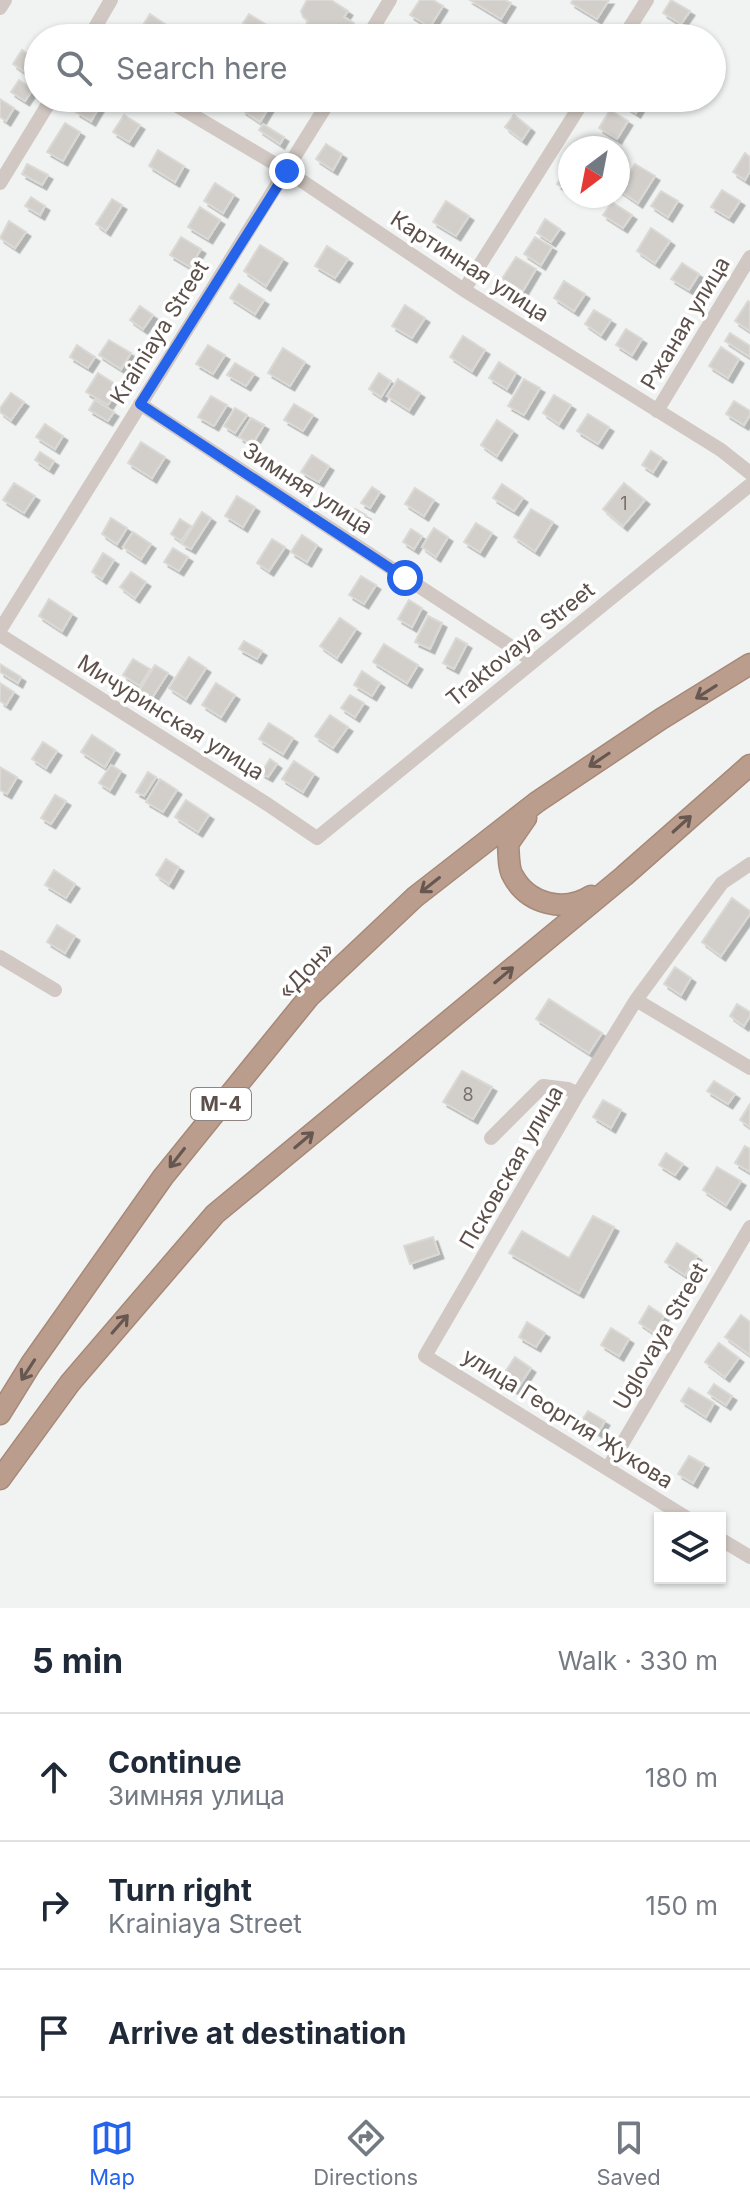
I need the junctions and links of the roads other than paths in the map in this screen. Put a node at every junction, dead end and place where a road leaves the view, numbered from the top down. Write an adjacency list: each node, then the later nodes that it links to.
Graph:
1 (5, 0): 5 (street)
2 (111, 0): 6 (street)
3 (390, 0): 7 (street)
4 (647, 0): 8 (street)
5 (0, 8)
6 (97, 24)
7 (375, 24)
8 (632, 24)
9 (43, 112): 14 (street)
10 (188, 112): 13 (street, Картинная улица)
11 (323, 112): 13 (street, Krainiaya Street)
12 (576, 112): 16 (street)
13 (287, 171): 16 (street, Картинная улица); 17 (street, Krainiaya Street)
14 (0, 183)
15 (750, 257): 18 (street, Ржаная улица)
16 (464, 290): 18 (street, Картинная улица)
17 (140, 404): 21 (street, Krainiaya Street); 22 (street, Зимняя улица)
18 (657, 411): 19 (street, Картинная улица)
19 (750, 473)
20 (750, 485): 22 (street, Traktovaya Street)
21 (0, 633): 26 (street, Мичуринская улица)
22 (533, 661): 26 (street, Traktovaya Street)
23 (750, 664): 25 (highway, «Дон» / М-4, one-way to 25)
24 (750, 765): 28 (highway, М-4, one-way to 24)
25 (537, 802): 28 (highway, М-4); 37 (highway, «Дон» / М-4, one-way to 37)
26 (317, 838)
27 (750, 864): 31 (street, Псковская улица)
28 (624, 876): 39 (highway, М-4, one-way to 28)
29 (0, 957): 30 (street)
30 (55, 990)
31 (636, 1000): 32 (street); 33 (street, Псковская улица)
32 (750, 1068)
33 (578, 1094): 34 (street); 36 (street, Псковская улица)
34 (491, 1138)
35 (750, 1227): 38 (street, Uglovaya Street)
36 (425, 1356): 38 (street, улица Георгия Жукова)
37 (0, 1414)
38 (608, 1468): 40 (street, улица Георгия Жукова)
39 (0, 1479)
40 (678, 1512)
41 (726, 1543): 42 (street)
42 (750, 1557)

